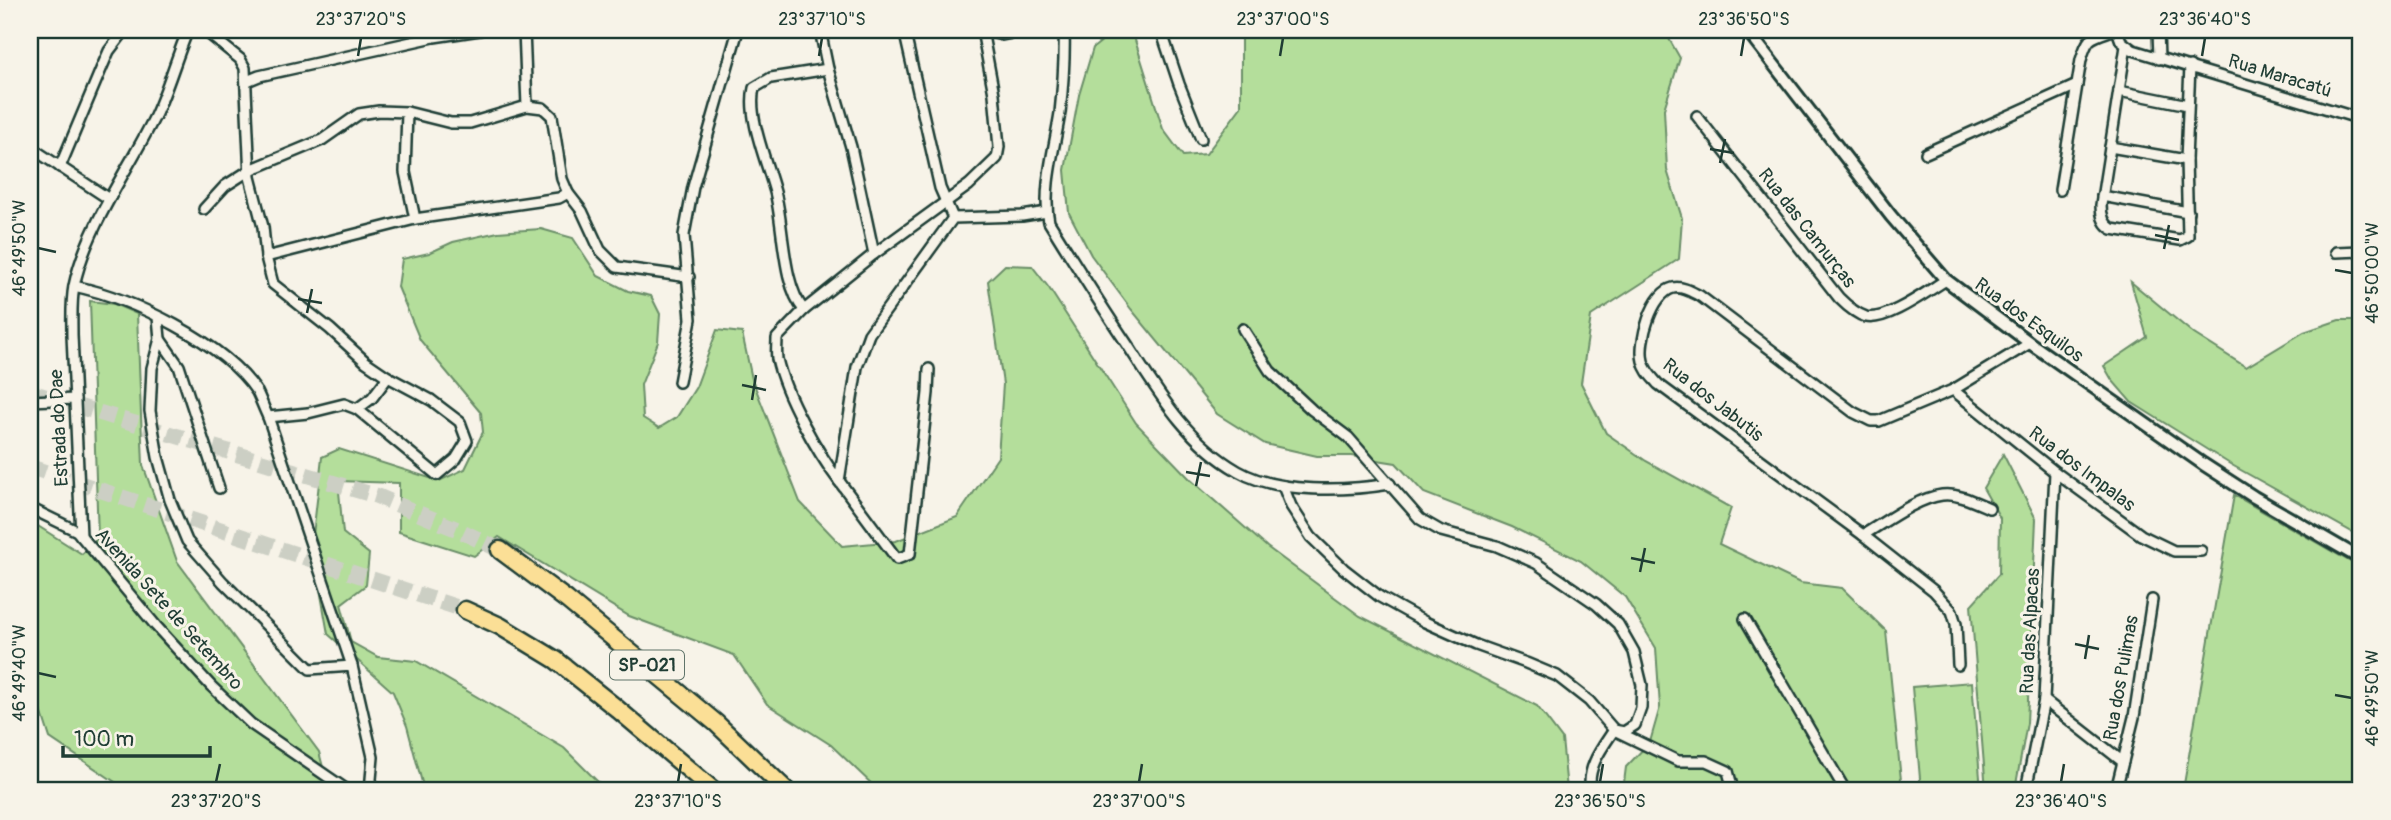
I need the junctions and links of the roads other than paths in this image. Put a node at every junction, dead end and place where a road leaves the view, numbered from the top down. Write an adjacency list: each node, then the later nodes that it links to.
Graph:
1 (125, 30): 34 (street)
2 (188, 30): 39 (street, Estrada do Dae)
3 (204, 30): 21 (street)
4 (480, 30): 16 (street)
5 (524, 30): 25 (street)
6 (738, 30): 50 (street)
7 (820, 30): 20 (street)
8 (904, 30): 40 (street)
9 (982, 30): 10 (street); 40 (street)
10 (1027, 30)
11 (1064, 30): 42 (street)
12 (1161, 30): 29 (street)
13 (1747, 30): 51 (street, Rua dos Esquilos)
14 (2115, 30): 17 (street); 22 (street)
15 (2158, 30): 18 (street)
16 (434, 34): 21 (street)
17 (2126, 46): 18 (street, Rua Maracatú); 23 (street)
18 (2159, 59): 19 (street, Rua Maracatú)
19 (2190, 66): 24 (street); 28 (street, Rua Maracatú)
20 (828, 69): 48 (street); 53 (street)
21 (247, 81): 35 (street)
22 (2077, 85): 32 (street); 36 (street)
23 (2119, 91): 24 (street); 31 (street)
24 (2188, 105): 33 (street)
25 (527, 106): 26 (street); 37 (street)
26 (407, 112): 35 (street); 45 (street)
27 (1698, 116): 51 (street, Rua das Camurças)
28 (2361, 119)
29 (1201, 139)
30 (30, 147): 34 (street)
31 (2110, 147): 33 (street); 38 (street)
32 (1926, 153)
33 (2186, 160): 43 (street)
34 (60, 167): 39 (street)
35 (250, 170): 41 (street); 49 (street)
36 (2060, 190)
37 (568, 193): 45 (street); 50 (street)
38 (2102, 196): 43 (street); 43 (street)
39 (109, 199): 52 (street, Estrada do Dae)
40 (947, 200): 44 (street); 48 (street)
41 (205, 209)
42 (1047, 212): 44 (street); 69 (street)
43 (2188, 212)
44 (953, 218): 67 (street)
45 (415, 219): 49 (street)
46 (2361, 251): 47 (street)
47 (2336, 253)
48 (874, 254): 53 (street)
49 (266, 257): 59 (street)
50 (689, 277): 60 (street)
51 (1946, 280): 57 (street, Rua dos Esquilos)
52 (74, 286): 54 (street); 62 (street, Estrada do Dae)
53 (804, 310): 67 (street)
54 (159, 317): 56 (street); 65 (street)
55 (1242, 329): 68 (street)
56 (160, 339): 70 (street); 82 (street)
57 (2030, 343): 61 (street, Rua dos Jabutis); 77 (street, Rua dos Esquilos)
58 (929, 369): 67 (street)
59 (388, 377): 64 (street); 64 (street)
60 (679, 382)
61 (1953, 390): 66 (street, Rua dos Impalas); 73 (street, Rua dos Jabutis)
62 (75, 399): 63 (street); 74 (street, Estrada do Dae)
63 (30, 401)
64 (357, 409): 65 (street)
65 (268, 417): 82 (street)
66 (2055, 472): 76 (street, Rua dos Impalas); 83 (street, Rua das Alpacas)
67 (839, 481)
68 (1390, 484): 69 (street); 84 (street)
69 (1283, 486): 84 (street)
70 (219, 488)
71 (30, 508): 74 (street, Avenida Sete de Setembro)
72 (1989, 508): 73 (street)
73 (1863, 535): 81 (street, Rua dos Jabutis)
74 (81, 536): 86 (street, Avenida Sete de Setembro)
75 (500, 550): 89 (highway, SP-021)
76 (2201, 551)
77 (2361, 559)
78 (2152, 600): 85 (street, Rua dos Pulimas)
79 (464, 610): 88 (highway, SP-021)
80 (1745, 619): 92 (street)
81 (1958, 665)
82 (352, 666): 87 (street)
83 (2044, 700): 85 (street); 93 (street, Rua das Alpacas)
84 (1614, 730): 90 (street); 91 (street)
85 (2123, 762): 94 (street, Rua dos Pulimas)
86 (347, 790)
87 (370, 790)
88 (713, 790)
89 (786, 790)
90 (1591, 790)
91 (1733, 790)
92 (1845, 790)
93 (2026, 790)
94 (2116, 790)

